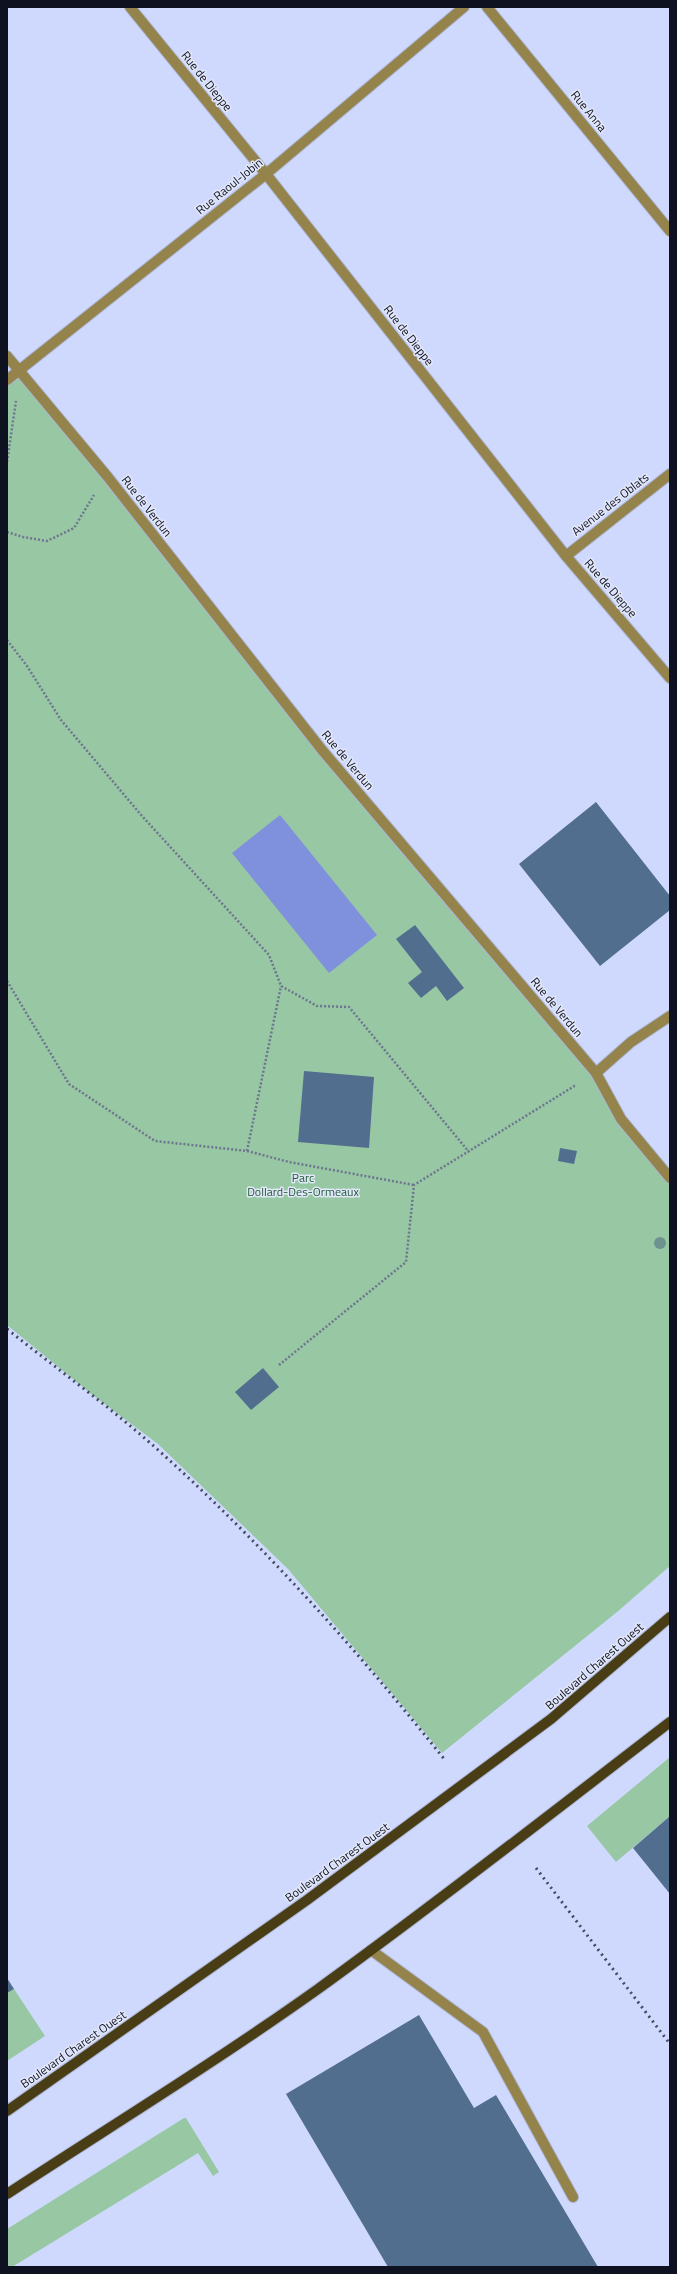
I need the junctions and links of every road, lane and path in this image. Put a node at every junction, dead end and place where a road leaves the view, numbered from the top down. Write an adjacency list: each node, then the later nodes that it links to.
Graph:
1 (130, 7): 4 (street, Rue de Dieppe)
2 (464, 7): 4 (street, Rue Raoul-Jobin)
3 (487, 7): 5 (street, Rue Anna)
4 (266, 174): 7 (street, Rue Raoul-Jobin); 13 (street, Rue de Dieppe)
5 (670, 231)
6 (7, 356): 7 (street, Rue de Verdun)
7 (18, 370): 8 (street, Rue Raoul-Jobin); 9 (path); 11 (street, Rue de Verdun)
8 (7, 380)
9 (7, 462)
10 (670, 474): 13 (street, Avenue des Oblats)
11 (107, 476): 12 (path); 19 (street, Rue de Verdun)
12 (7, 532)
13 (566, 556): 15 (street, Rue de Dieppe)
14 (7, 640): 17 (path)
15 (670, 678)
16 (7, 981): 20 (path)
17 (280, 986): 20 (path); 21 (path)
18 (670, 1016): 19 (street)
19 (596, 1073): 21 (path); 22 (street, Rue de Verdun)
20 (247, 1151): 23 (path)
21 (469, 1152): 23 (path)
22 (670, 1178)
23 (414, 1185): 24 (path)
24 (279, 1365)
25 (670, 1617): 28 (main road, Boulevard Charest Ouest)
26 (670, 1722): 27 (main road)
27 (371, 1950): 29 (main road); 30 (street)
28 (7, 2111)
29 (7, 2194)
30 (573, 2197)

